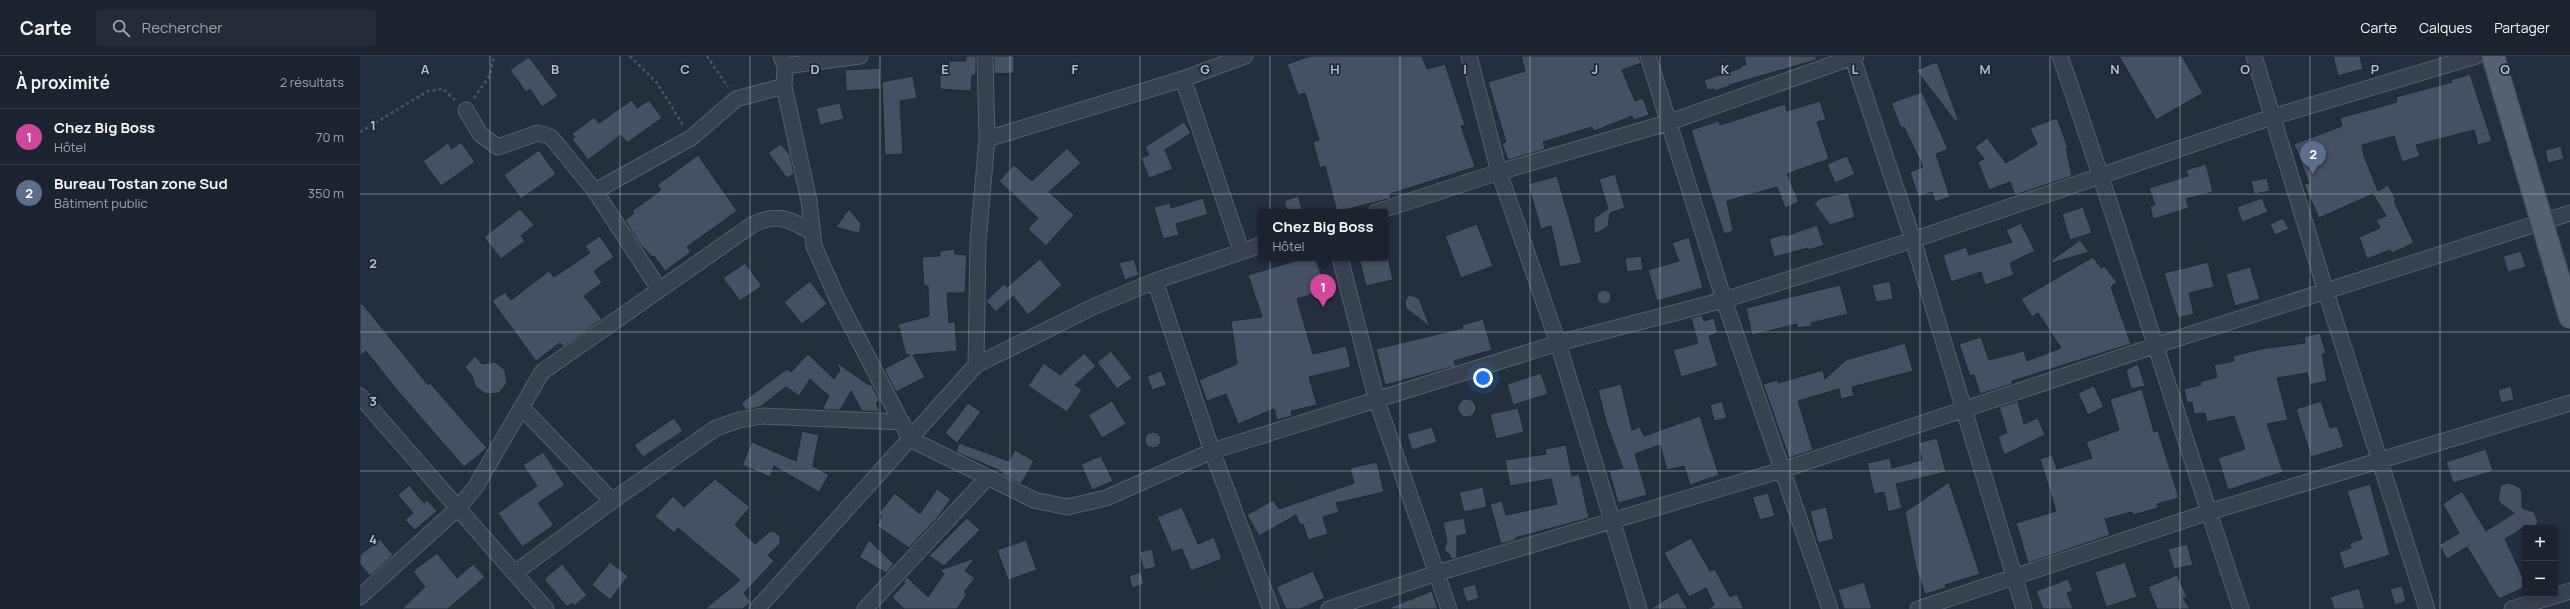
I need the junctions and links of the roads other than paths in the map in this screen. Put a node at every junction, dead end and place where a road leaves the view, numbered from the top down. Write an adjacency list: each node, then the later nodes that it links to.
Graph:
1 (860, 56): 11 (street)
2 (984, 56): 17 (street)
3 (1245, 56): 12 (street)
4 (1469, 56): 18 (street)
5 (1648, 56): 16 (street)
6 (1853, 56): 16 (street); 25 (street)
7 (2060, 56): 19 (street)
8 (2254, 56): 15 (street)
9 (2476, 56): 15 (street)
10 (2493, 56): 23 (main road)
11 (783, 61): 13 (street)
12 (1183, 79): 17 (street); 27 (street)
13 (784, 86): 20 (street); 24 (street)
14 (466, 110): 20 (street)
15 (2272, 117): 19 (street); 31 (street)
16 (1667, 122): 18 (street); 32 (street)
17 (988, 139): 36 (street)
18 (1499, 172): 21 (street); 34 (street)
19 (2102, 174): 25 (street); 35 (street)
20 (595, 191): 30 (street)
21 (1385, 209)
22 (2570, 213): 23 (street)
23 (2542, 222): 31 (street); 33 (main road)
24 (812, 232): 30 (street); 42 (street)
25 (1914, 240): 32 (street); 41 (street)
26 (1258, 246): 27 (street)
27 (1241, 250): 29 (street)
28 (1341, 261): 38 (street)
29 (1155, 281): 36 (street); 44 (street)
30 (659, 289): 40 (street)
31 (2326, 292): 35 (street); 45 (street)
32 (1724, 300): 34 (street); 46 (street)
33 (2570, 317)
34 (1558, 343): 38 (street); 51 (street)
35 (2154, 346): 41 (street); 50 (street)
36 (976, 365): 43 (street)
37 (360, 396): 49 (street)
38 (1377, 401): 44 (street); 53 (street)
39 (2570, 403): 45 (street)
40 (522, 408): 48 (street); 49 (street)
41 (1965, 409): 46 (street); 54 (street)
42 (902, 422): 43 (street); 48 (street)
43 (910, 439): 47 (street); 58 (street)
44 (1212, 451): 47 (street); 60 (street)
45 (2379, 460): 50 (street); 68 (street)
46 (1782, 470): 51 (street); 64 (street)
47 (987, 478): 59 (street)
48 (612, 501): 52 (street)
49 (457, 509): 52 (street); 56 (street)
50 (2208, 512): 54 (street); 67 (street)
51 (1613, 520): 53 (street); 63 (street)
52 (516, 572): 57 (street)
53 (1437, 573): 61 (street); 62 (street)
54 (2014, 578): 65 (street); 66 (street)
55 (2570, 591): 69 (street)
56 (360, 597)
57 (546, 609)
58 (757, 609)
59 (864, 609)
60 (1271, 609)
61 (1329, 609)
62 (1449, 609)
63 (1639, 609)
64 (1830, 609)
65 (1918, 609)
66 (2024, 609)
67 (2241, 609)
68 (2427, 609)
69 (2512, 609)

